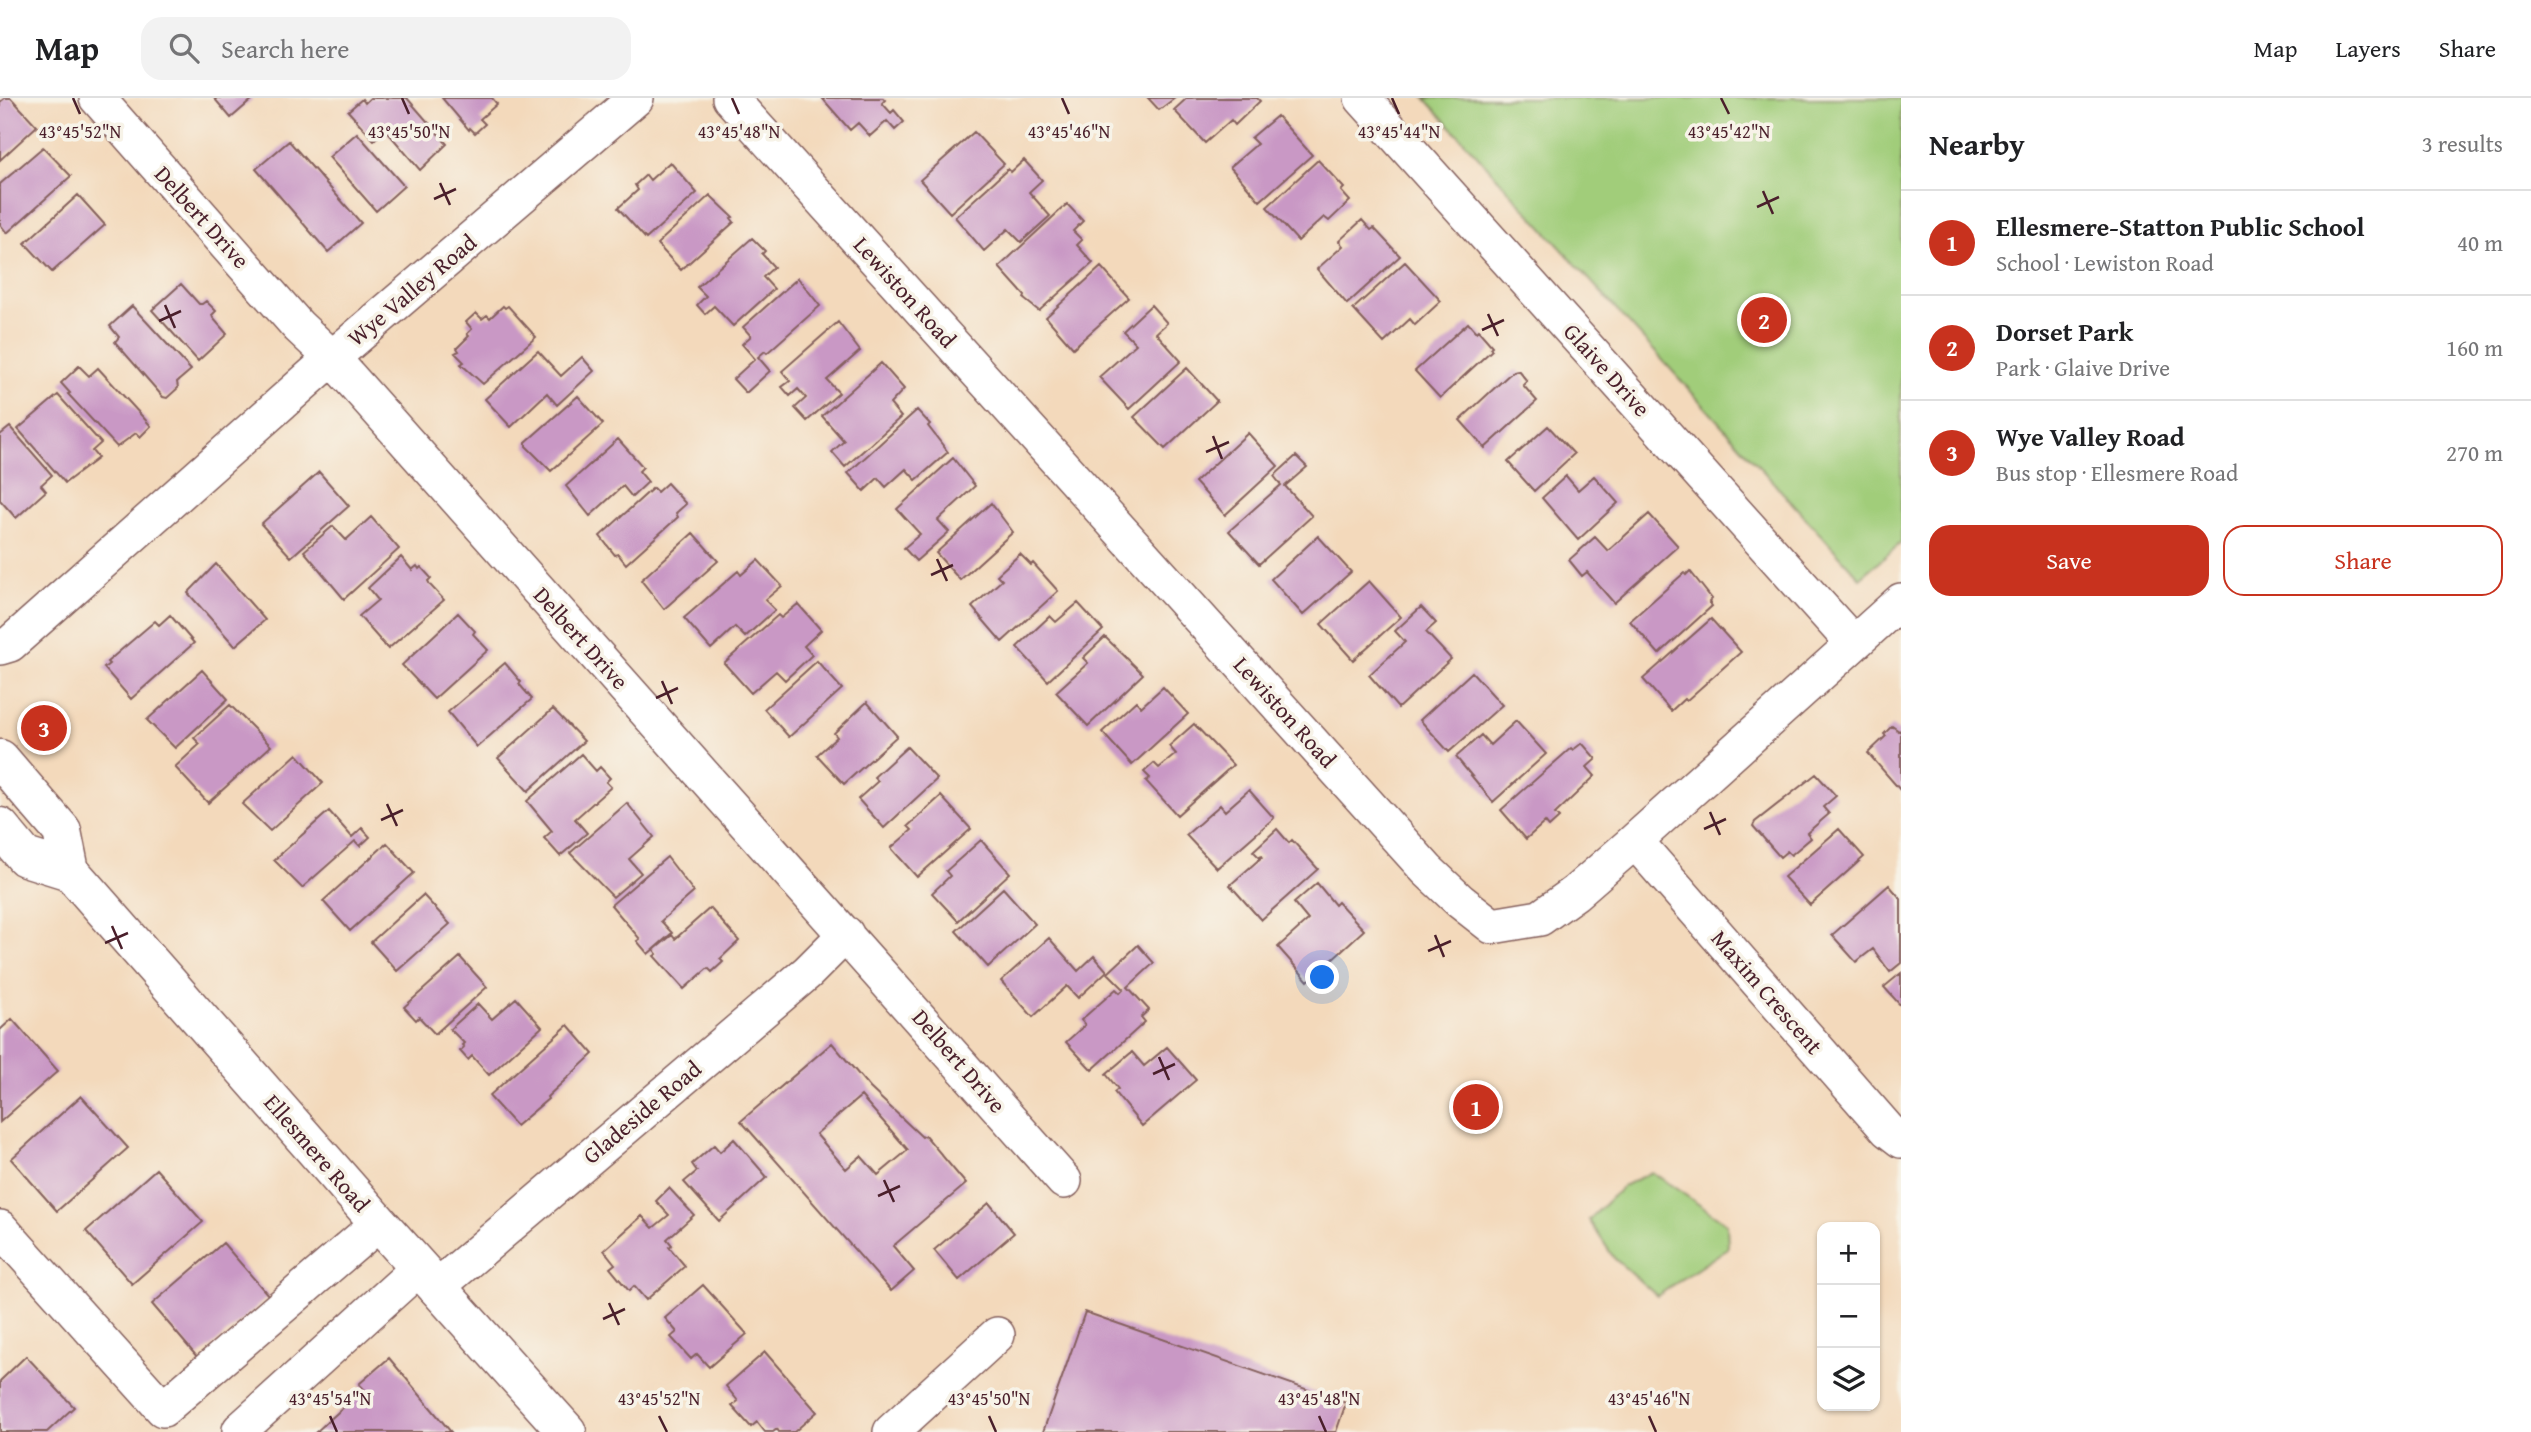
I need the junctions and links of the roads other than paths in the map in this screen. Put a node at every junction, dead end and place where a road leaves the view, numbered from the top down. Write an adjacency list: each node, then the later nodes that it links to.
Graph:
1 (97, 98): 5 (street, Delbert Drive)
2 (636, 98): 5 (street, Wye Valley Road)
3 (730, 98): 11 (street, Lewiston Road)
4 (1362, 98): 7 (street, Glaive Drive)
5 (332, 358): 8 (street, Wye Valley Road); 13 (street, Delbert Drive)
6 (1901, 601): 7 (street, Lewiston Road)
7 (1853, 642): 11 (street, Lewiston Road)
8 (0, 647)
9 (0, 759): 12 (main road, Ellesmere Road)
10 (0, 827): 12 (main road)
11 (1635, 841): 14 (street, Maxim Crescent)
12 (71, 871): 16 (main road, Ellesmere Road)
13 (846, 934): 15 (street, Delbert Drive); 18 (street, Gladeside Road)
14 (1901, 1140)
15 (1063, 1181)
16 (379, 1223): 17 (street); 18 (main road, Ellesmere Road)
17 (0, 1228)
18 (427, 1278): 20 (street, Gladeside Road); 21 (main road, Ellesmere Road)
19 (997, 1335): 22 (street)
20 (242, 1432)
21 (567, 1432)
22 (891, 1432)

